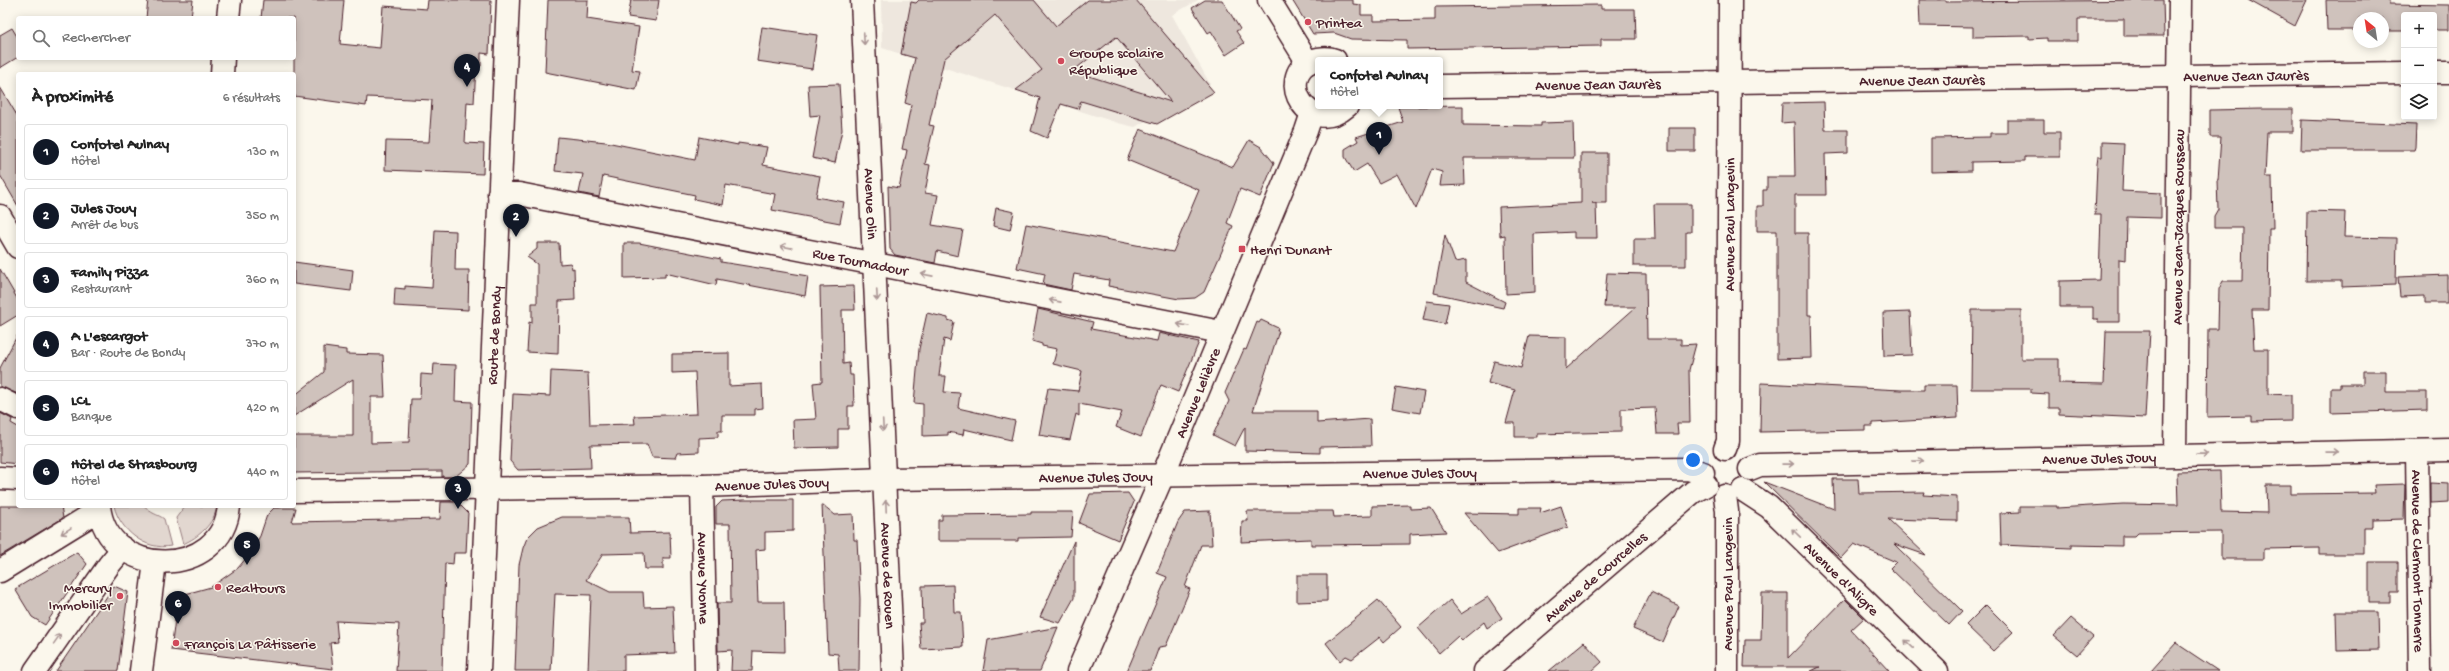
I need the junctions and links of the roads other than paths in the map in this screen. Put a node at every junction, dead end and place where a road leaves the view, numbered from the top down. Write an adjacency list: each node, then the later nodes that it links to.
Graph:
1 (230, 0): 7 (street)
2 (508, 0): 20 (street, Route de Bondy)
3 (862, 0): 23 (street, Avenue Olin, one-way to 23)
4 (1268, 0): 10 (street)
5 (1730, 0): 16 (street, Avenue Paul Langevin)
6 (2180, 0): 15 (street, Avenue Jean-Jacques Rousseau)
7 (228, 16)
8 (223, 60): 11 (street)
9 (1315, 60): 10 (street)
10 (1308, 63): 19 (street)
11 (222, 72)
12 (2437, 72): 13 (street)
13 (2449, 72)
14 (2401, 73): 15 (street, Avenue Jean Jaurès)
15 (2180, 76): 16 (street, Avenue Jean Jaurès); 30 (street, Avenue Jean-Jacques Rousseau)
16 (1728, 82): 17 (street, Avenue Jean Jaurès); 27 (street, Avenue Paul Langevin)
17 (1443, 86)
18 (1342, 109): 19 (street)
19 (1312, 113): 24 (street, Avenue Lelièvre)
20 (499, 194): 23 (street, Rue Tournadour, one-way to 20); 38 (street, Route de Bondy)
21 (0, 216): 22 (street)
22 (16, 244)
23 (876, 265): 24 (street, Rue Tournadour, one-way to 23); 35 (street, Avenue Olin, one-way to 35)
24 (1221, 332): 32 (street, Avenue Lelièvre)
25 (0, 399): 26 (street)
26 (16, 407)
27 (1725, 449): 31 (street); 36 (street)
28 (2449, 450): 29 (street, Avenue Jules Jouy)
29 (2417, 451): 30 (street, Avenue Jules Jouy, one-way to 29); 55 (street, Avenue de Clermont Tonnerre)
30 (2175, 454): 31 (street, Avenue Jules Jouy, one-way to 30)
31 (1750, 469): 40 (street)
32 (1163, 475): 35 (street, Avenue Jules Jouy); 36 (street, Avenue Jules Jouy); 51 (street, Avenue Lelièvre)
33 (0, 478): 34 (street)
34 (16, 479)
35 (886, 479): 37 (street, Avenue Jules Jouy); 50 (street, Avenue de Rouen, one-way to 35)
36 (1705, 479): 40 (street); 52 (street, Avenue de Courcelles)
37 (702, 486): 38 (street, Avenue Jules Jouy); 49 (street, Avenue Yvonne)
38 (488, 488): 39 (street, Avenue Jules Jouy); 48 (street, Route de Bondy)
39 (296, 491)
40 (1734, 493): 53 (street, Avenue Paul Langevin); 54 (street, Avenue d'Aligre, one-way to 40)
41 (99, 508): 43 (street); 45 (street, one-way to 45)
42 (228, 508): 44 (street)
43 (122, 548): 44 (street); 46 (street, one-way to 43)
44 (155, 562): 47 (street)
45 (0, 571)
46 (35, 671)
47 (141, 671)
48 (479, 671)
49 (706, 671)
50 (893, 671)
51 (1078, 671)
52 (1485, 671)
53 (1727, 671)
54 (1937, 671)
55 (2420, 671)

